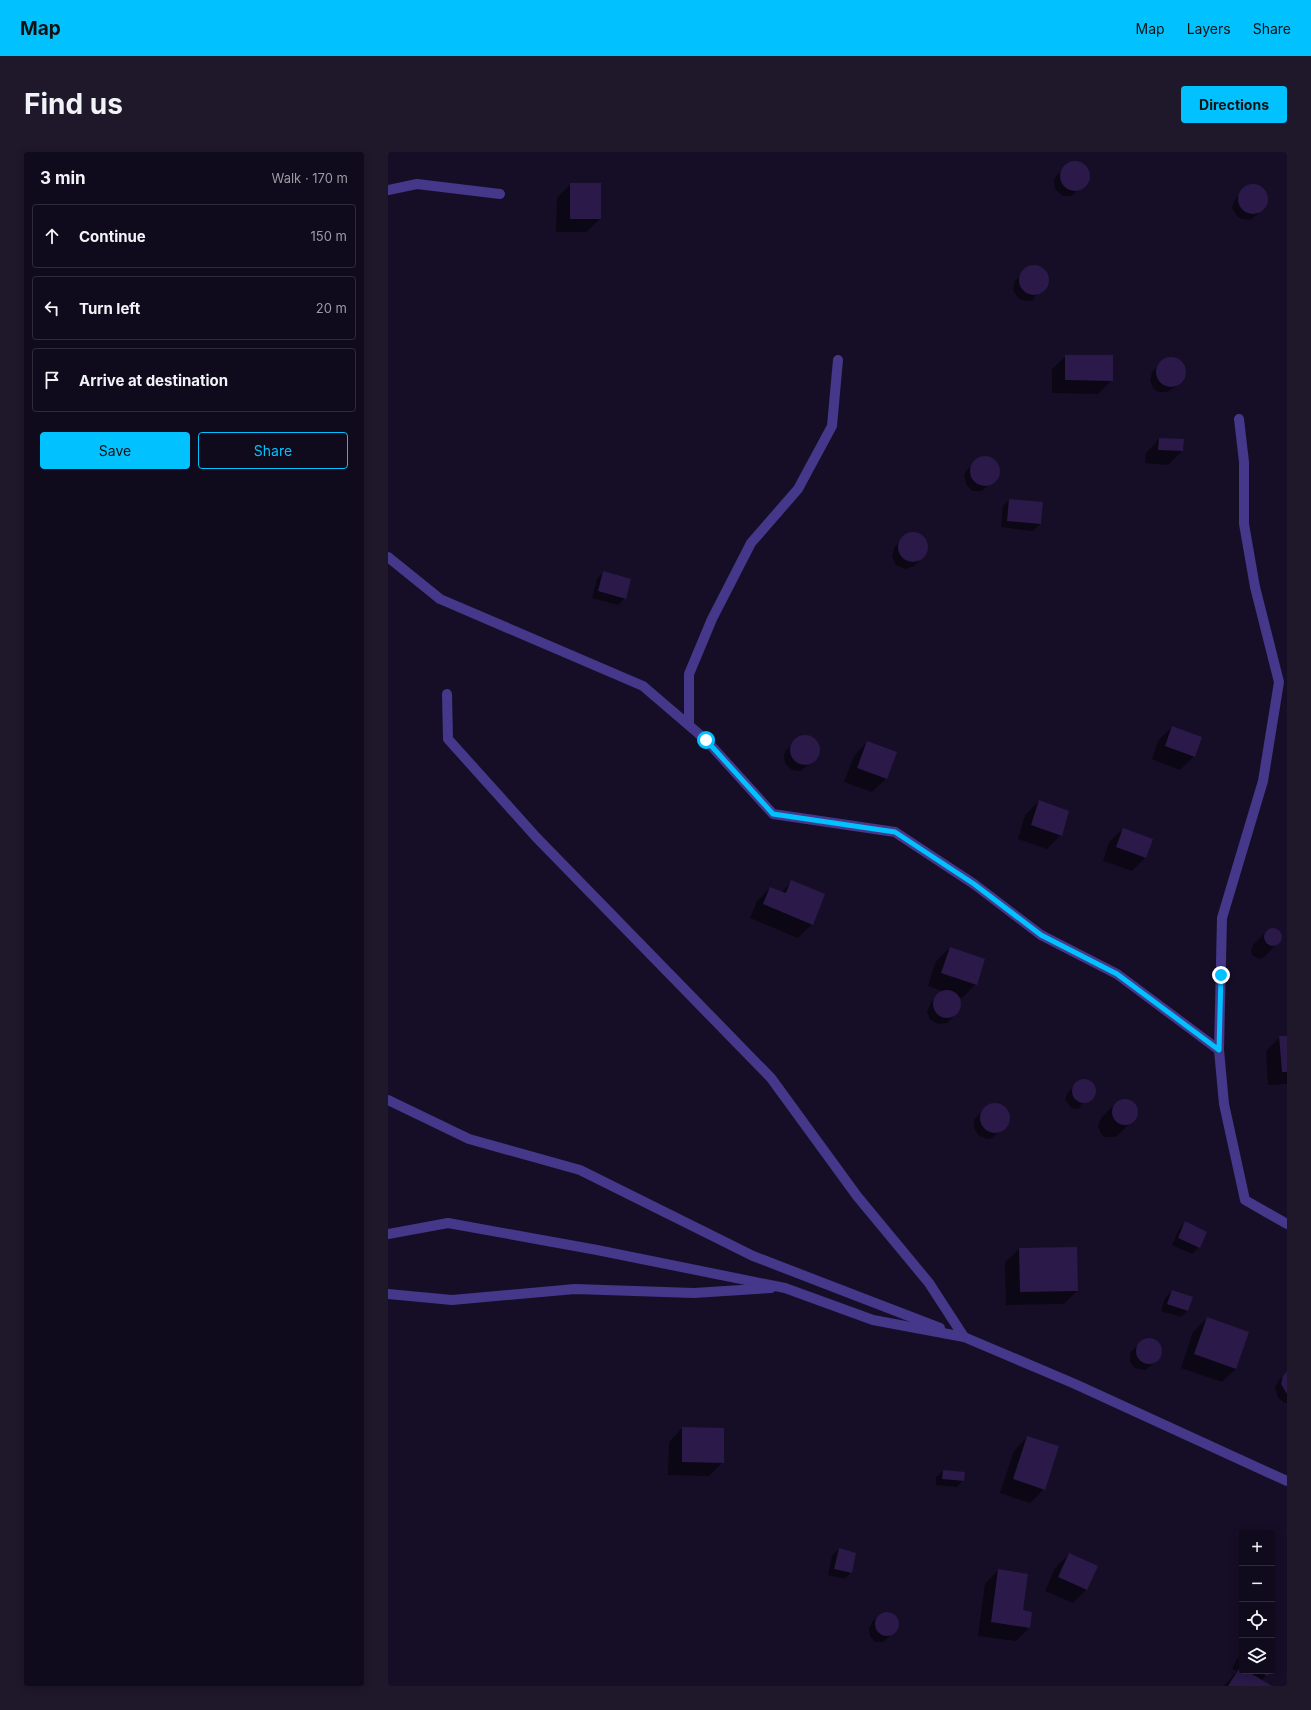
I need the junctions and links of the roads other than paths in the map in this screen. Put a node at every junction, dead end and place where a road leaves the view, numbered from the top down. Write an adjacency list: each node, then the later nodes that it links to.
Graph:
1 (388, 190): 2 (street)
2 (500, 194)
3 (838, 360): 7 (street)
4 (1239, 419): 8 (street)
5 (388, 557): 7 (street)
6 (447, 694): 14 (street)
7 (689, 726): 8 (street)
8 (1219, 1050): 10 (street)
9 (388, 1100): 14 (street)
10 (1287, 1224)
11 (388, 1234): 12 (street)
12 (785, 1288): 13 (street); 14 (street)
13 (388, 1294)
14 (964, 1337): 15 (street)
15 (1287, 1481)

